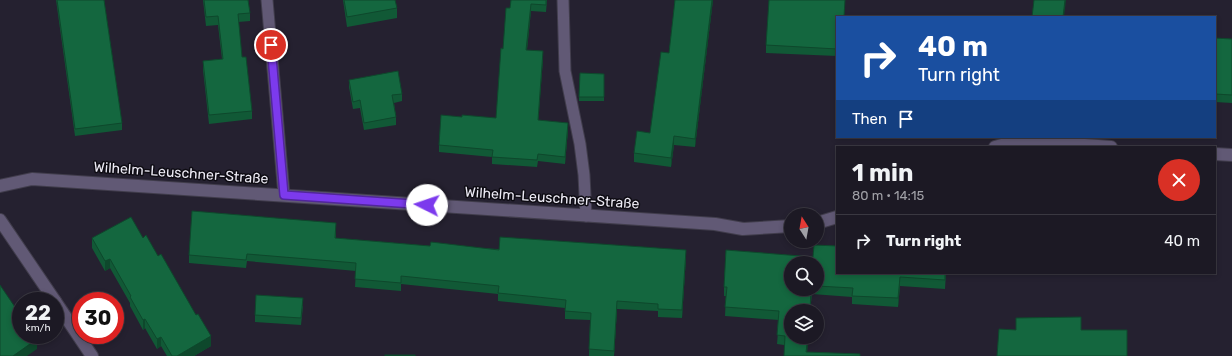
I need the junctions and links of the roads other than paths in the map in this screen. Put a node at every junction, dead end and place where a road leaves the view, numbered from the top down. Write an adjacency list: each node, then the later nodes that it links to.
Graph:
1 (267, 0): 8 (lane)
2 (563, 0): 9 (lane)
3 (998, 146): 4 (street)
4 (1098, 146)
5 (1216, 154): 6 (street)
6 (1232, 156)
7 (0, 186): 8 (street, Wilhelm-Leuschner-Straße)
8 (284, 195): 9 (street, Wilhelm-Leuschner-Straße)
9 (586, 216): 13 (street, Wilhelm-Leuschner-Straße)
10 (836, 217): 12 (street)
11 (0, 220): 14 (street)
12 (824, 221)
13 (784, 226)
14 (49, 292)
15 (64, 314): 16 (street)
16 (92, 356)

